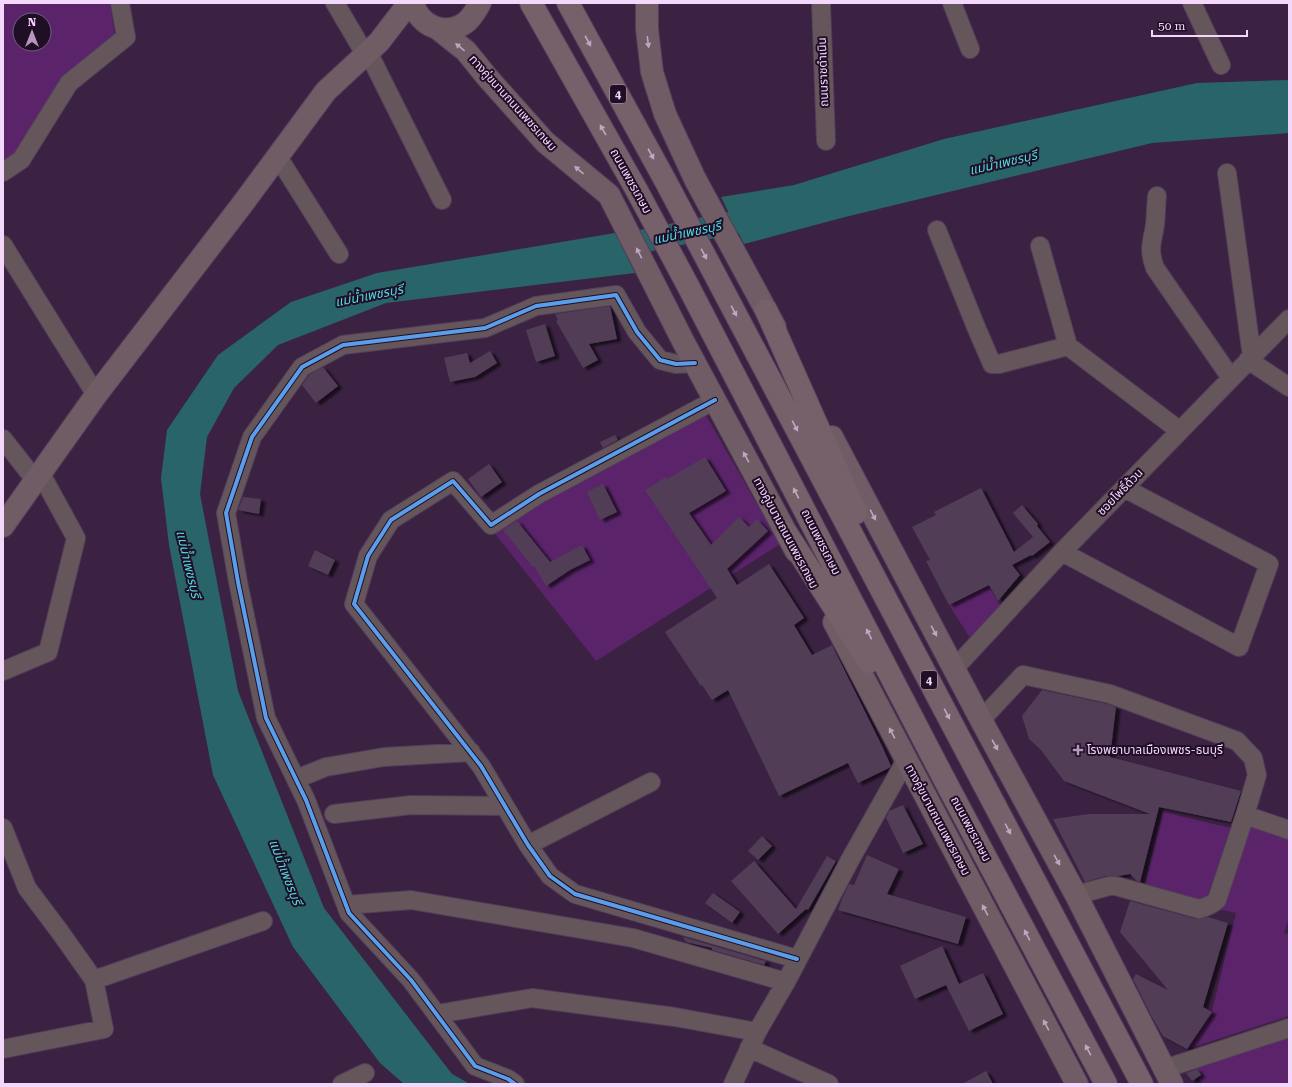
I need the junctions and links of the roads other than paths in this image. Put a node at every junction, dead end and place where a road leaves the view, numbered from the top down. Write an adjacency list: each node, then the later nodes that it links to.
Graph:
1 (120, 3): 18 (street)
2 (335, 3): 13 (street)
3 (409, 3): 13 (main road)
4 (413, 3): 12 (main road, ทางคู่ขนานถนนเพชรเกษม)
5 (480, 3): 12 (main road)
6 (647, 3): 26 (main road, 4, one-way to 26)
7 (821, 3): 16 (street, ถนนราชดำเนิน)
8 (952, 3): 14 (street)
9 (1192, 3): 15 (street)
10 (569, 5): 44 (highway, 4, one-way to 44)
11 (535, 11): 48 (highway, ถนนเพชรเกษม, one-way to 11)
12 (432, 26): 13 (main road); 30 (main road, ทางคู่ขนานถนนเพชรเกษม, one-way to 12)
13 (371, 50): 17 (main road); 21 (street)
14 (970, 50)
15 (1221, 65)
16 (826, 141)
17 (278, 157): 25 (street); 33 (main road)
18 (3, 172)
19 (1227, 173): 29 (street)
20 (1157, 196): 31 (street)
21 (442, 200)
22 (936, 230): 28 (street)
23 (3, 245): 33 (street)
24 (1040, 246): 28 (street)
25 (339, 254)
26 (766, 310): 42 (main road, 4, one-way to 42); 44 (highway)
27 (1289, 319): 29 (street, ซอยโพธิ์ด้วน)
28 (1068, 346): 35 (street)
29 (1250, 358): 31 (street, ซอยโพธิ์ด้วน); 32 (street)
30 (695, 363): 34 (main road, ทางคู่ขนานถนนเพชรเกษม); 49 (street)
31 (1231, 378): 35 (street, ซอยโพธิ์ด้วน)
32 (1289, 387)
33 (96, 395): 37 (main road)
34 (715, 400): 40 (main road, ทางคู่ขนานถนนเพชรเกษม, one-way to 34); 46 (street)
35 (1180, 430): 38 (street, ซอยโพธิ์ด้วน)
36 (3, 439): 37 (street)
37 (39, 477): 39 (main road); 43 (street)
38 (1124, 488): 41 (street, ซอยโพธิ์ด้วน); 41 (street)
39 (3, 526)
40 (787, 534): 47 (main road, ทางคู่ขนานถนนเพชรเกษม, one-way to 40); 48 (highway)
41 (1062, 552): 42 (street, ซอยโพธิ์ด้วน)
42 (954, 669): 45 (main road, 4)
43 (3, 671)
44 (935, 691): 63 (highway, 4, one-way to 63)
45 (981, 720): 53 (street); 57 (main road, 4, one-way to 57)
46 (471, 752): 49 (street); 51 (street)
47 (906, 760): 60 (street); 75 (main road, ทางคู่ขนานถนนเพชรเกษม, one-way to 47)
48 (942, 775): 76 (highway, ถนนเพชรเกษม, one-way to 48)
49 (296, 779): 58 (street)
50 (652, 782): 56 (street)
51 (504, 806): 52 (street); 56 (street)
52 (334, 814)
53 (1245, 815): 55 (street); 57 (street)
54 (3, 828): 61 (street)
55 (1289, 830)
56 (528, 845): 60 (street)
57 (1076, 895): 70 (main road, 4)
58 (346, 906): 62 (street); 64 (street)
59 (263, 921): 61 (street)
60 (798, 959): 62 (street)
61 (94, 980): 68 (street)
62 (786, 982): 66 (street)
63 (1090, 984): 77 (highway, 4); 78 (highway)
64 (437, 1014): 66 (street); 72 (street)
65 (1289, 1028): 70 (street)
66 (757, 1032): 67 (street)
67 (749, 1048): 73 (street); 74 (street)
68 (3, 1049)
69 (365, 1073): 71 (street)
70 (1168, 1076)
71 (342, 1084)
72 (515, 1084)
73 (733, 1084)
74 (829, 1084)
75 (1077, 1084)
76 (1106, 1084)
77 (1142, 1084)
78 (1149, 1084)

